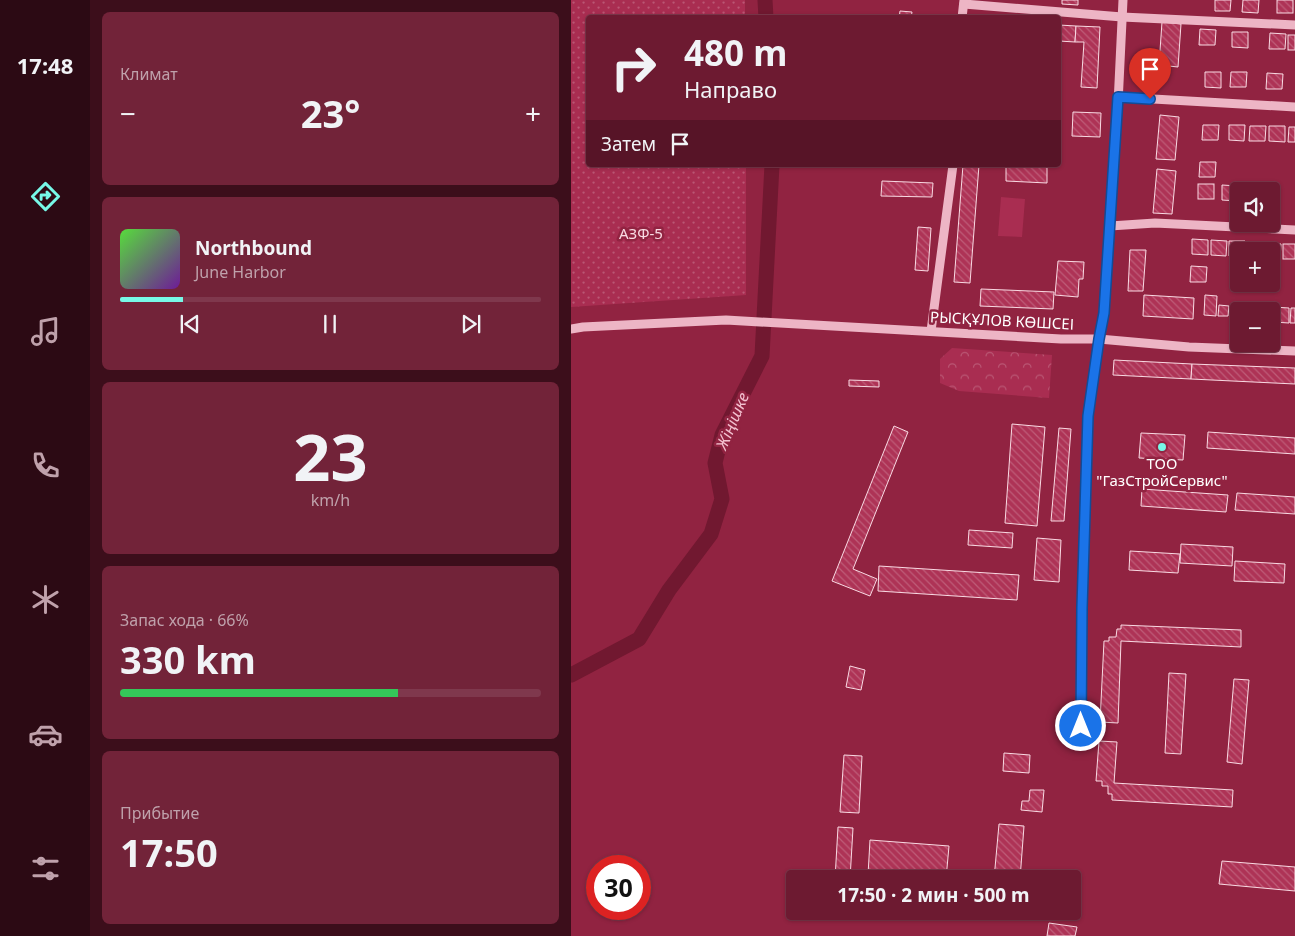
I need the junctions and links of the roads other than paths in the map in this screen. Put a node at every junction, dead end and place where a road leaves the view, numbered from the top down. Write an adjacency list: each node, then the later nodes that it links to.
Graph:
1 (1123, 0): 4 (street)
2 (964, 2): 3 (street); 4 (street)
3 (962, 15)
4 (1121, 17): 5 (street); 6 (street)
5 (1295, 25)
6 (1118, 97): 7 (street); 9 (street)
7 (1295, 107)
8 (953, 167): 12 (street)
9 (1110, 226): 10 (street); 13 (street)
10 (1295, 230)
11 (571, 329): 12 (street, РЫСҚҰЛОВ КӨШСЕІ)
12 (931, 332): 13 (street, РЫСҚҰЛОВ КӨШСЕІ)
13 (1099, 339): 14 (street, РЫСҚҰЛОВ КӨШСЕІ); 15 (street)
14 (1295, 351)
15 (1081, 726)

